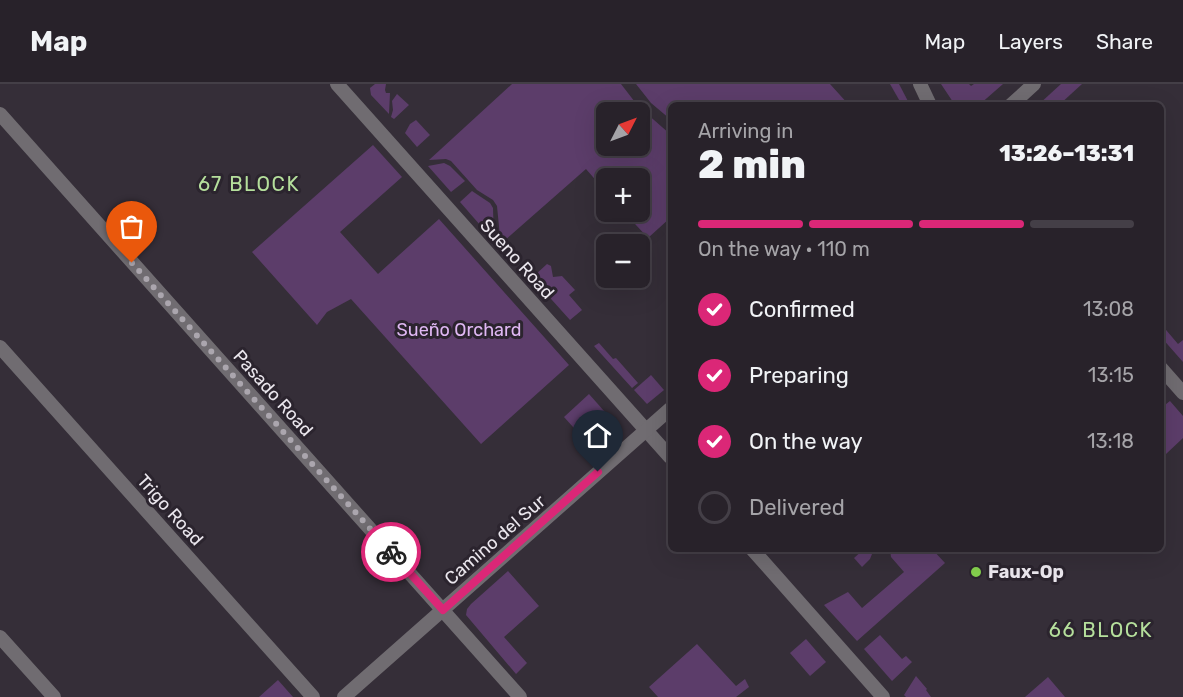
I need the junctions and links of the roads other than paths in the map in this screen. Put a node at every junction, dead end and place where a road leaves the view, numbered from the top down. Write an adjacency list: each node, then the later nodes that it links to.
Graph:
1 (337, 84): 11 (street, Sueno Road)
2 (920, 84): 4 (street)
3 (1034, 84): 5 (street)
4 (929, 102)
5 (1014, 102)
6 (0, 114): 14 (street, Pasado Road)
7 (0, 346): 17 (street, Trigo Road)
8 (1164, 371): 9 (street)
9 (1183, 393)
10 (668, 411): 11 (street, Camino del Sur)
11 (647, 430): 12 (street, Sueno Road); 14 (street, Camino del Sur)
12 (668, 455)
13 (755, 552): 20 (street)
14 (443, 610): 18 (street, Camino del Sur); 19 (street, Pasado Road)
15 (0, 637): 16 (street)
16 (54, 697)
17 (313, 697)
18 (344, 697)
19 (520, 697)
20 (883, 697)

